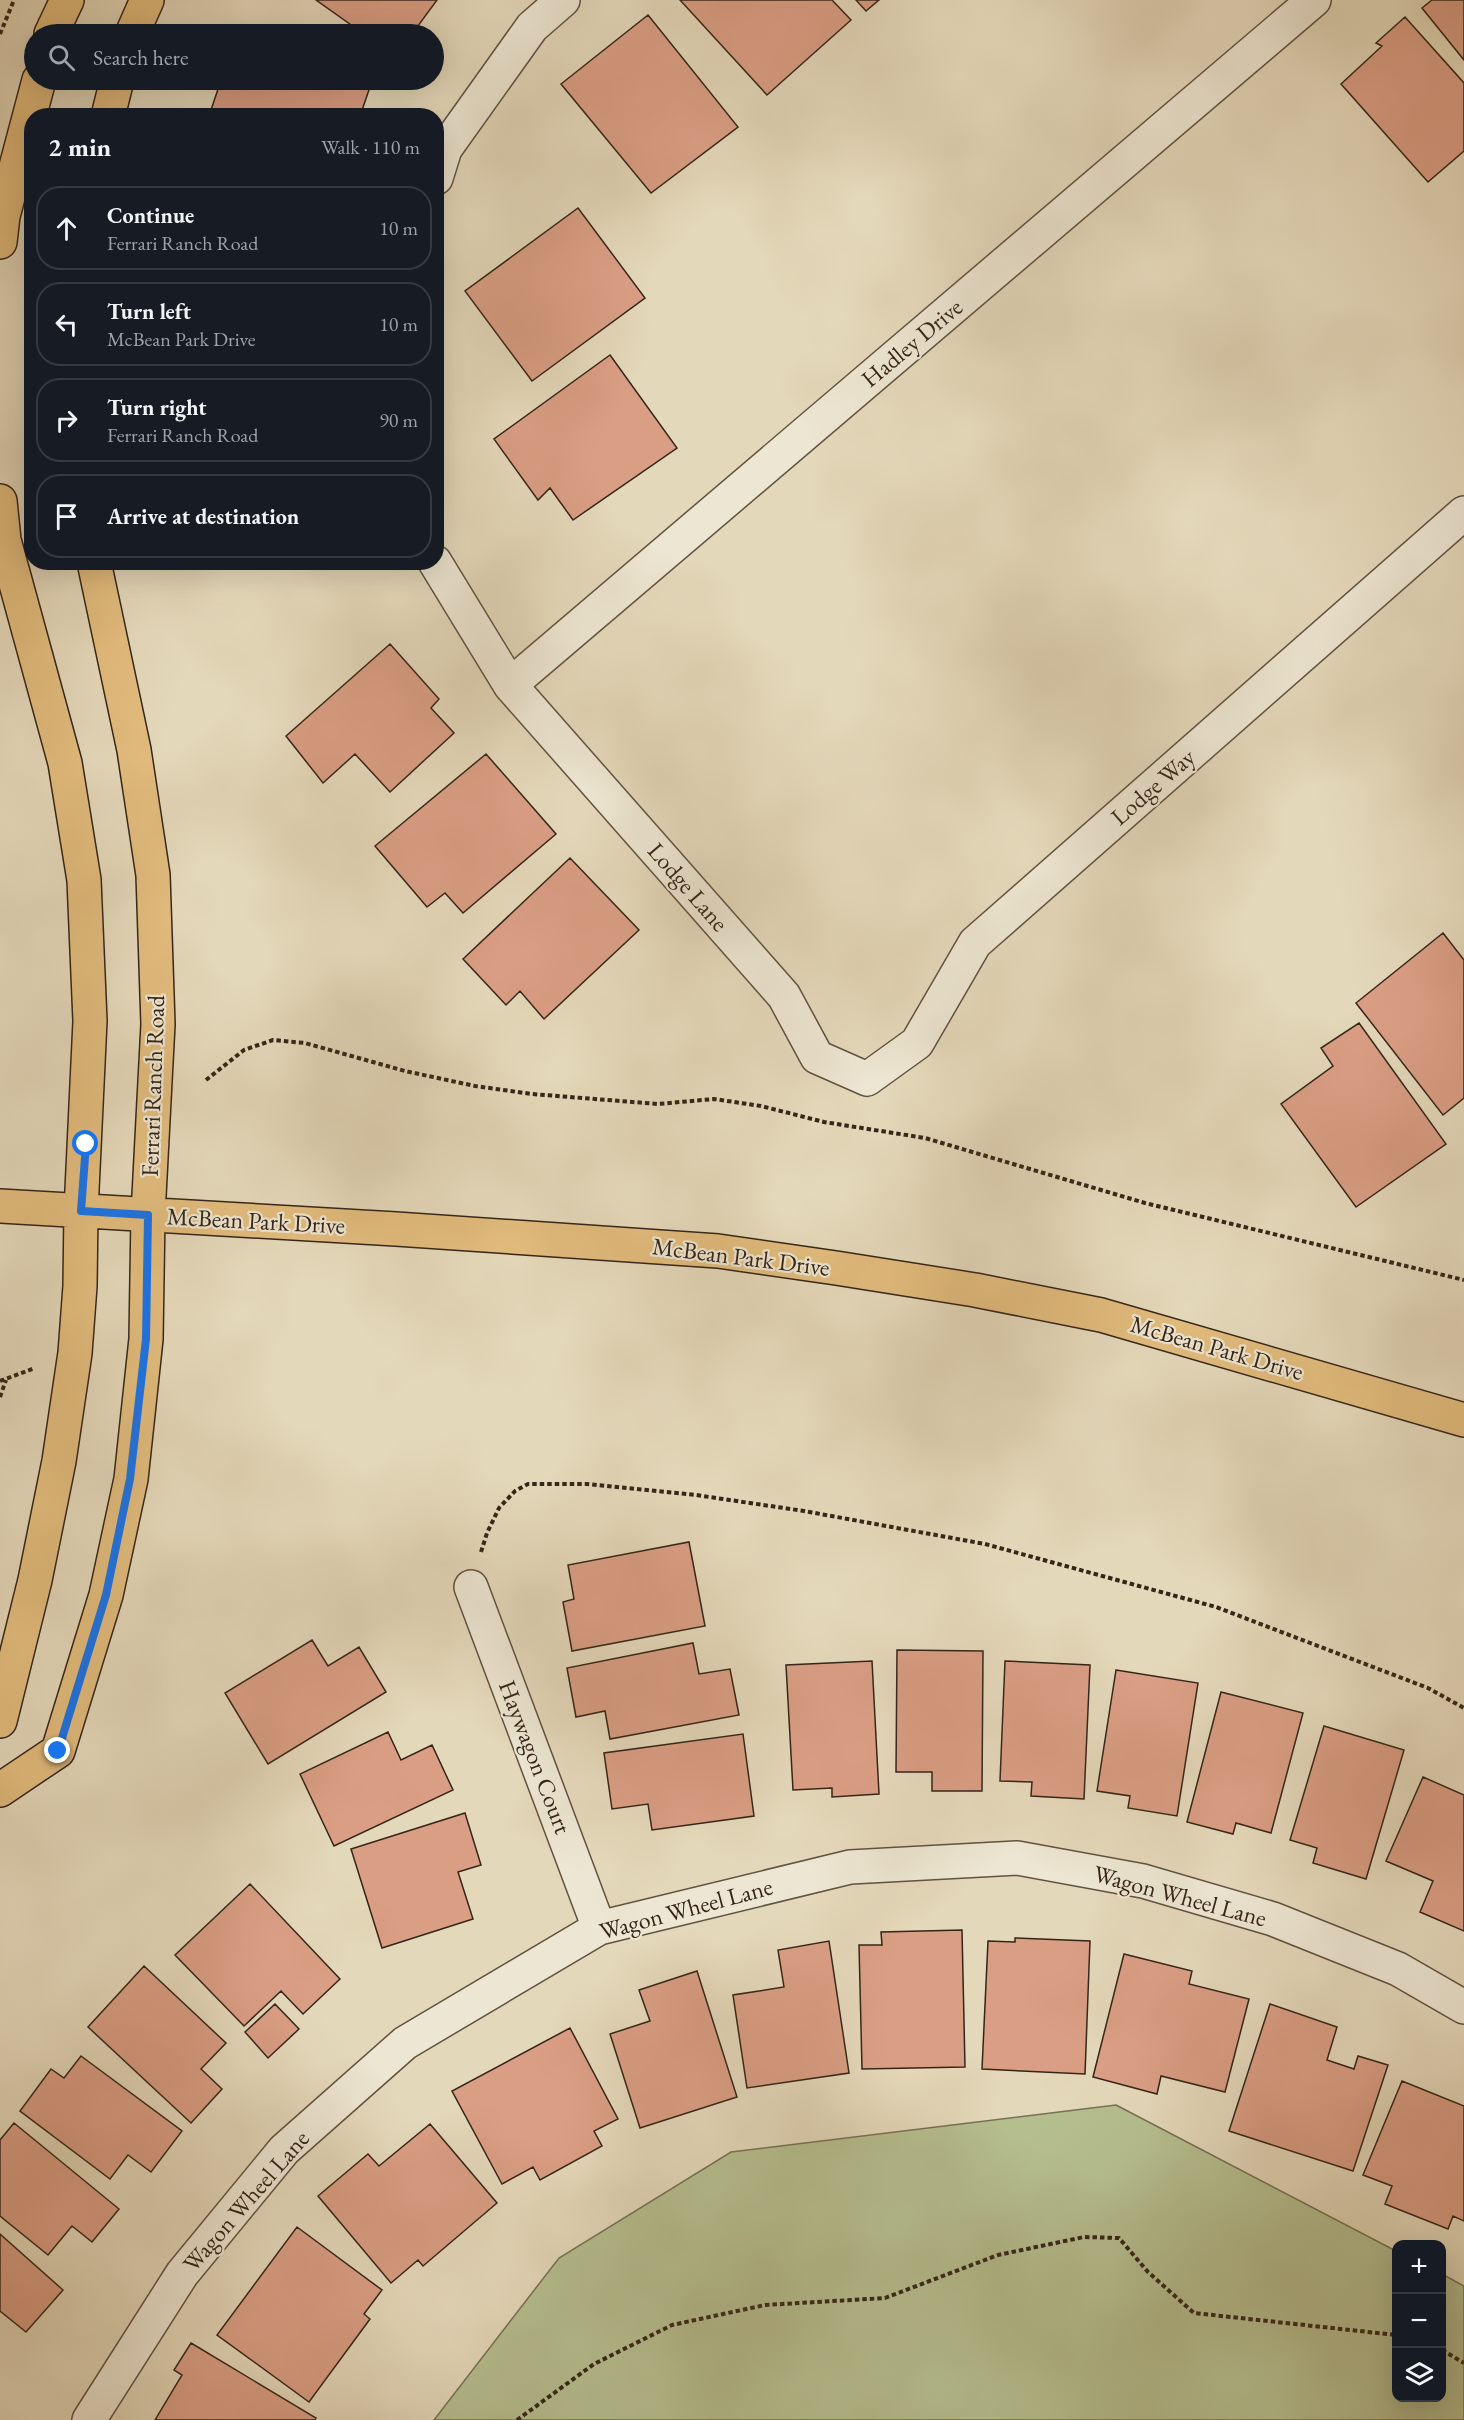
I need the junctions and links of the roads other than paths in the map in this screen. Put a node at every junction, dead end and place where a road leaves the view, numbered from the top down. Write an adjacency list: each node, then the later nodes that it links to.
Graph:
1 (67, 0): 5 (main road)
2 (147, 0): 6 (main road)
3 (563, 0): 12 (street)
4 (1314, 0): 18 (street, Hadley Drive)
5 (56, 24)
6 (136, 24)
7 (36, 90): 9 (main road)
8 (114, 90): 10 (main road)
9 (32, 108)
10 (110, 108)
11 (24, 137): 13 (main road)
12 (444, 152)
13 (0, 242)
14 (0, 501): 21 (main road)
15 (1464, 513): 19 (street, Lodge Way)
16 (96, 570): 22 (main road, Ferrari Ranch Road)
17 (440, 570): 18 (street, Lodge Lane)
18 (510, 685): 19 (street, Lodge Lane)
19 (867, 1079)
20 (0, 1206): 21 (main road, McBean Park Drive)
21 (81, 1211): 22 (main road, McBean Park Drive); 25 (main road)
22 (148, 1215): 23 (main road, McBean Park Drive); 27 (main road, Ferrari Ranch Road)
23 (1464, 1420)
24 (471, 1587): 28 (street, Haywagon Court)
25 (0, 1720)
26 (0, 1785): 27 (main road, Ferrari Ranch Road)
27 (0, 1790)
28 (599, 1928): 29 (street, Wagon Wheel Lane); 30 (street, Wagon Wheel Lane)
29 (1464, 2007)
30 (89, 2420)

